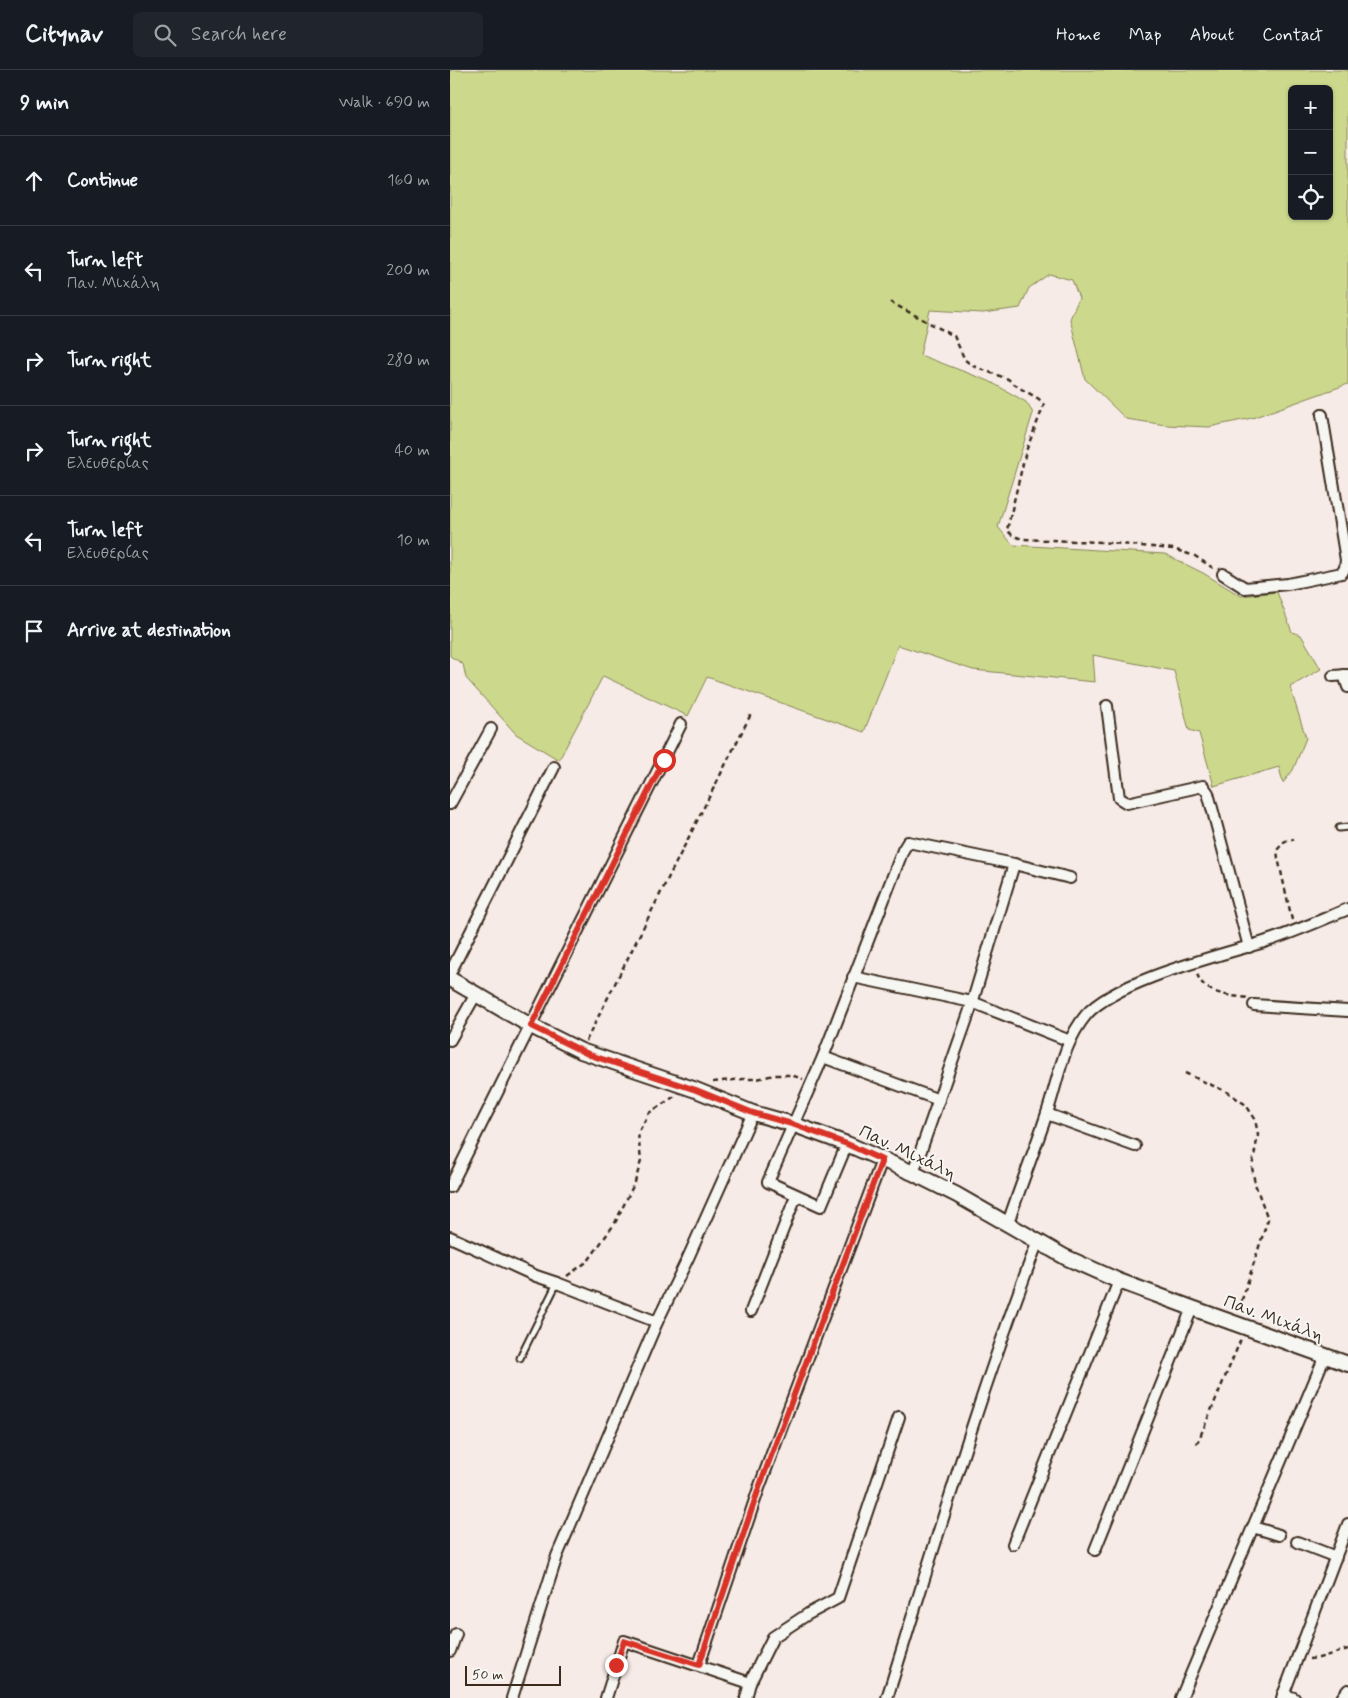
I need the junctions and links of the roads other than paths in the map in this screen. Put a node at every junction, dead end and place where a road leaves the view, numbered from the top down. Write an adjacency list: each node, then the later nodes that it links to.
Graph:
1 (1322, 416): 2 (street)
2 (1347, 560): 3 (street)
3 (1223, 574)
4 (1346, 675): 5 (street); 6 (street)
5 (1333, 676)
6 (1348, 687)
7 (1107, 706): 17 (street)
8 (682, 724): 25 (street)
9 (491, 729): 11 (street)
10 (554, 767): 18 (street)
11 (450, 804)
12 (1348, 827): 13 (lane)
13 (1339, 828)
14 (1014, 864): 15 (street); 19 (street); 22 (street)
15 (1070, 878)
16 (1348, 909): 17 (street)
17 (1249, 946): 27 (street)
18 (450, 973)
19 (853, 977): 22 (street); 28 (street)
20 (450, 979): 21 (street, Παν. Μιχάλη)
21 (476, 994): 25 (street, Παν. Μιχάλη); 26 (street)
22 (972, 1002): 27 (street); 29 (street)
23 (1254, 1006): 24 (street)
24 (1348, 1011)
25 (531, 1026): 30 (street, Παν. Μιχάλη); 37 (street)
26 (450, 1040)
27 (1070, 1041): 31 (street)
28 (823, 1057): 29 (street); 32 (street)
29 (939, 1100): 36 (street)
30 (753, 1113): 32 (street, Παν. Μιχάλη); 46 (street)
31 (1047, 1114): 34 (street); 39 (street)
32 (792, 1124): 33 (street, Παν. Μιχάλη); 38 (street)
33 (847, 1144): 35 (street, Παν. Μιχάλη); 38 (street)
34 (1136, 1146)
35 (882, 1160): 36 (street, Παν. Μιχάλη); 60 (street)
36 (913, 1172): 39 (street, Παν. Μιχάλη)
37 (450, 1187)
38 (796, 1196): 45 (street)
39 (1008, 1223): 41 (street, Παν. Μιχάλη)
40 (450, 1237): 43 (street)
41 (1038, 1242): 42 (street, Παν. Μιχάλη); 67 (street)
42 (1119, 1280): 44 (street, Παν. Μιχάλη); 55 (street)
43 (557, 1282): 46 (street); 48 (lane)
44 (1192, 1308): 47 (street, Παν. Μιχάλη); 56 (street)
45 (751, 1311)
46 (657, 1322): 64 (street)
47 (1325, 1356): 49 (street, Παν. Μιχάλη); 52 (street)
48 (520, 1358)
49 (1348, 1364)
50 (899, 1416): 61 (street)
51 (1348, 1524): 57 (street)
52 (1253, 1527): 53 (street); 68 (street)
53 (1279, 1535)
54 (1297, 1542): 57 (street)
55 (1013, 1544)
56 (1095, 1550)
57 (1336, 1557): 63 (street)
58 (456, 1634): 59 (street)
59 (450, 1650)
60 (699, 1665): 61 (street); 65 (street)
61 (750, 1683): 66 (street)
62 (1348, 1690): 70 (street)
63 (1283, 1696): 69 (street)
64 (512, 1698)
65 (606, 1698)
66 (746, 1698)
67 (887, 1698)
68 (1181, 1698)
69 (1294, 1698)
70 (1342, 1698)

